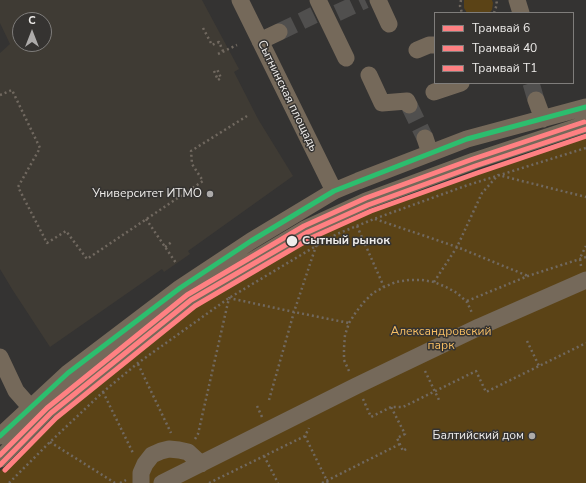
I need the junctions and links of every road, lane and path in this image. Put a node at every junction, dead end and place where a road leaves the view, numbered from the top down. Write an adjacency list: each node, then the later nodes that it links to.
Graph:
1 (240, 0): 13 (street, Сытнинская площадь)
2 (378, 0): 10 (street)
3 (460, 0): 7 (path)
4 (496, 0): 8 (path)
5 (517, 0): 9 (street)
6 (324, 11): 19 (street)
7 (462, 12)
8 (496, 12)
9 (521, 12)
10 (389, 24)
11 (203, 28): 17 (path)
12 (279, 32): 13 (street)
13 (260, 41): 32 (street, Сытнинская площадь)
14 (237, 45): 17 (path)
15 (434, 45): 16 (street)
16 (417, 50)
17 (223, 51): 18 (path)
18 (218, 54)
19 (346, 58)
20 (369, 75): 25 (street)
21 (456, 84): 22 (street)
22 (434, 92)
23 (0, 95): 34 (path)
24 (536, 100): 28 (street)
25 (409, 105)
26 (586, 107): 28 (street)
27 (247, 116): 34 (path)
28 (543, 119): 32 (street)
29 (586, 124): 73 (street)
30 (586, 148): 31 (path)
31 (498, 175): 33 (path); 35 (path); 40 (path)
32 (334, 192): 63 (street)
33 (586, 197)
34 (146, 219): 39 (path)
35 (374, 219): 36 (path); 40 (path)
36 (357, 226): 38 (path); 46 (path)
37 (173, 242): 39 (path)
38 (316, 246): 47 (path); 48 (path)
39 (165, 247): 42 (path)
40 (457, 247): 43 (path); 45 (path)
41 (586, 257): 43 (path)
42 (176, 263)
43 (528, 276): 45 (path)
44 (586, 280): 75 (street)
45 (434, 282): 46 (path)
46 (384, 287): 49 (path)
47 (229, 298): 48 (path); 54 (path); 71 (path)
48 (294, 312): 49 (path); 60 (path)
49 (349, 323): 53 (path)
50 (527, 341): 55 (path)
51 (586, 344): 55 (path)
52 (0, 358): 63 (street)
53 (344, 360)
54 (138, 364): 58 (path); 69 (path)
55 (539, 366): 57 (path)
56 (425, 372): 57 (path)
57 (435, 391): 61 (path); 62 (path)
58 (103, 392): 67 (path); 74 (path)
59 (368, 396): 62 (path)
60 (269, 400)
61 (439, 400)
62 (391, 407): 68 (path)
63 (31, 408): 65 (street)
64 (312, 423): 66 (path)
65 (0, 436)
66 (305, 436): 72 (path); 76 (path)
67 (50, 442): 77 (path); 78 (path)
68 (400, 444): 70 (path); 76 (path)
69 (169, 449): 71 (street); 74 (street)
70 (406, 449)
71 (188, 452): 75 (street)
72 (264, 456): 81 (path); 82 (path)
73 (0, 459)
74 (145, 464): 79 (street)
75 (201, 464): 80 (street)
76 (327, 482): 83 (path)
77 (9, 483)
78 (115, 483)
79 (140, 483)
80 (162, 483)
81 (209, 483)
82 (278, 483)
83 (322, 483)

